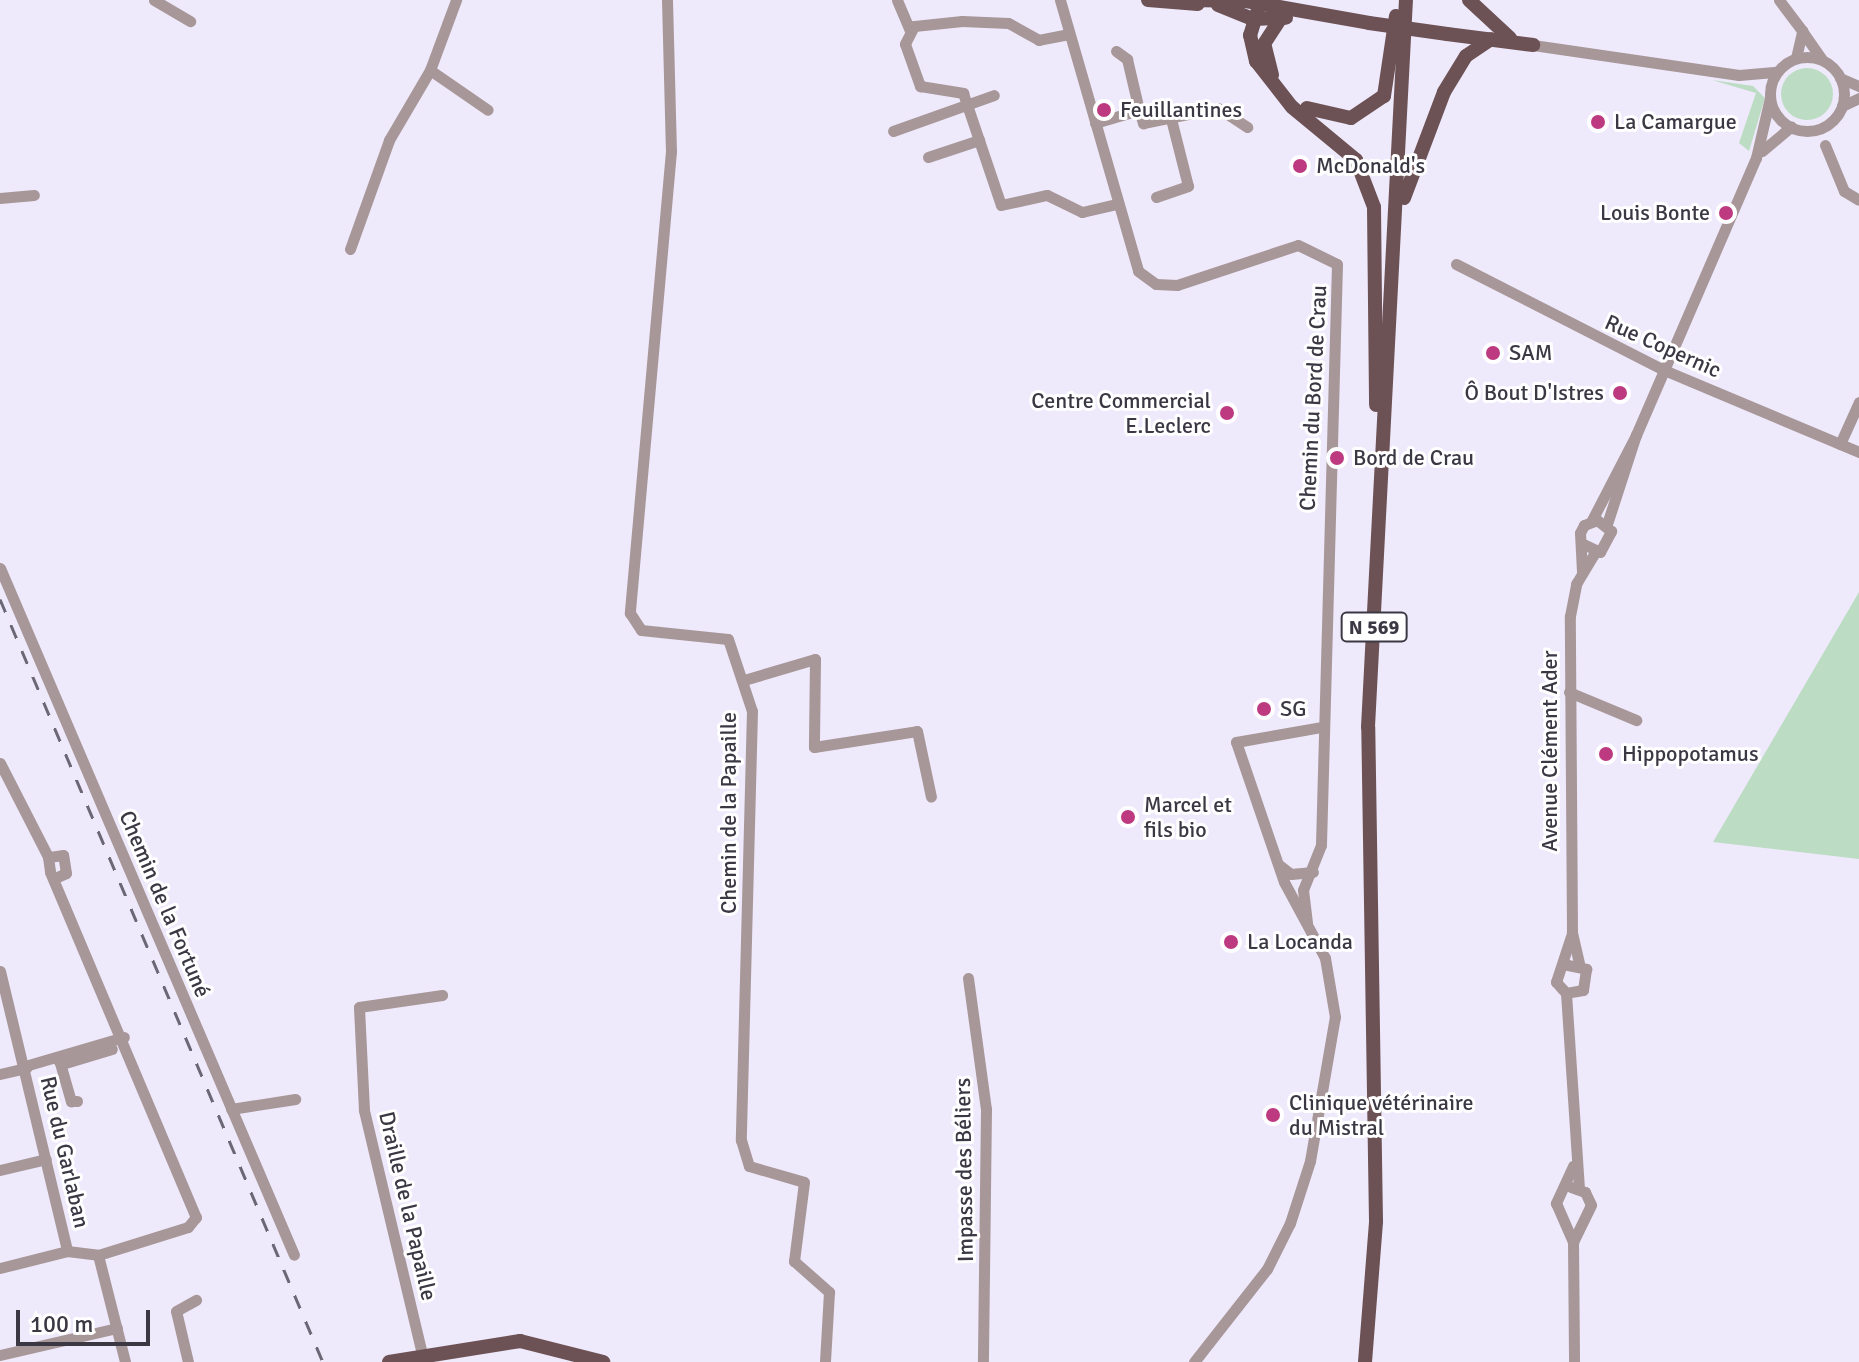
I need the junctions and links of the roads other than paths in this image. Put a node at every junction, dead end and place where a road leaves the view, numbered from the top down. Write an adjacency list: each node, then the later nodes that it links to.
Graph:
1 (154, 0): 14 (street)
2 (456, 0): 25 (street)
3 (667, 0): 68 (street, Chemin de la Papaille)
4 (897, 0): 16 (street)
5 (1066, 0): 18 (street, Chemin du Bord de Crau)
6 (1148, 0): 15 (main road)
7 (1190, 0): 11 (main road)
8 (1398, 0): 15 (main road)
9 (1406, 0): 55 (main road, N 569)
10 (1779, 0): 17 (street)
11 (1260, 3): 13 (main road); 15 (main road)
12 (1470, 4): 19 (main road); 21 (main road)
13 (1310, 13): 15 (main road); 19 (main road, bridge)
14 (190, 21)
15 (1261, 25): 63 (main road, N 569)
16 (910, 31): 18 (street); 33 (street)
17 (1802, 31): 23 (street); 24 (street)
18 (1069, 34): 39 (street, Chemin du Bord de Crau)
19 (1468, 37): 20 (main road)
20 (1491, 39): 21 (main road); 55 (main road, N 569)
21 (1533, 45): 27 (street)
22 (1116, 51): 36 (street)
23 (1796, 58): 24 (street); 26 (street)
24 (1823, 60): 28 (street)
25 (430, 70): 35 (street); 53 (street)
26 (1777, 72): 27 (street); 30 (street)
27 (1739, 75): 30 (street)
28 (1840, 78): 29 (street); 34 (street)
29 (1859, 86)
30 (1770, 94): 41 (street); 47 (street)
31 (994, 95): 33 (street)
32 (1859, 98): 34 (street)
33 (967, 105): 43 (street); 44 (street)
34 (1842, 106): 38 (street)
35 (488, 110)
36 (1139, 110): 37 (street); 39 (street)
37 (1171, 119): 40 (street); 49 (street)
38 (1830, 122): 42 (street); 45 (street)
39 (1095, 123): 52 (street, Chemin du Bord de Crau)
40 (1247, 127)
41 (1791, 127): 42 (street); 47 (street)
42 (1805, 130): 45 (street)
43 (893, 131)
44 (979, 140): 46 (street); 52 (street)
45 (1825, 145): 51 (street)
46 (928, 157)
47 (1756, 158): 56 (street)
48 (34, 195): 50 (street)
49 (1156, 197)
50 (0, 198)
51 (1859, 200)
52 (1118, 204): 71 (street, Chemin du Bord de Crau)
53 (350, 249)
54 (1456, 264): 56 (street, Rue Copernic)
55 (1392, 274): 63 (main road, N 569)
56 (1664, 370): 58 (street); 59 (street, Rue Copernic)
57 (1859, 402): 59 (street)
58 (1636, 435): 61 (street); 62 (street)
59 (1840, 444): 60 (street, Rue Copernic)
60 (1859, 452)
61 (1592, 520): 62 (street); 64 (street)
62 (1607, 524): 65 (street)
63 (1378, 543): 116 (main road, N 569)
64 (1581, 543): 65 (street); 67 (street, Avenue Clément Ader)
65 (1595, 552): 67 (street, Avenue Clément Ader)
66 (0, 568): 92 (street, Chemin de la Fortuné)
67 (1582, 572): 69 (street, Avenue Clément Ader)
68 (744, 680): 73 (street); 114 (street, Chemin de la Papaille)
69 (1569, 692): 70 (street); 79 (street, Avenue Clément Ader)
70 (1636, 720)
71 (1321, 727): 75 (street, Chemin du Bord de Crau); 76 (street, Chemin du Bord de Crau)
72 (0, 763): 74 (street)
73 (931, 797)
74 (48, 857): 77 (street); 77 (street)
75 (1279, 865): 76 (street); 78 (street, Chemin du Bord de Crau)
76 (1313, 872): 78 (street, Chemin du Bord de Crau)
77 (55, 878): 86 (street)
78 (1307, 923): 109 (street, Chemin du Bord de Crau)
79 (1572, 932): 80 (street, Avenue Clément Ader); 81 (street, Avenue Clément Ader)
80 (1579, 963): 81 (street); 84 (street, Avenue Clément Ader)
81 (1563, 964): 84 (street)
82 (0, 971): 88 (street, Rue du Garlaban)
83 (968, 978): 115 (street, Impasse des Béliers)
84 (1572, 993): 94 (street)
85 (442, 995): 107 (street, Draille de la Papaille)
86 (124, 1041): 87 (street); 102 (street)
87 (59, 1061): 88 (street); 91 (street)
88 (26, 1067): 89 (street); 93 (street, Rue du Garlaban)
89 (0, 1074)
90 (295, 1099): 92 (street)
91 (77, 1101)
92 (231, 1109): 103 (street, Chemin de la Fortuné)
93 (46, 1159): 95 (street); 101 (street, Rue du Garlaban)
94 (1573, 1166): 96 (street); 97 (street)
95 (0, 1170)
96 (1579, 1188): 97 (street); 99 (street)
97 (1565, 1189): 98 (street)
98 (1564, 1218): 99 (street); 100 (street)
99 (1584, 1218): 100 (street)
100 (1573, 1242): 117 (street)
101 (67, 1251): 102 (street, Rue du Garlaban); 104 (street)
102 (98, 1255): 106 (street, Rue du Garlaban)
103 (294, 1255)
104 (0, 1268)
105 (196, 1300): 111 (street)
106 (117, 1328): 108 (street); 110 (street, Rue du Garlaban)
107 (422, 1354): 112 (main road); 113 (main road)
108 (0, 1355)
109 (1197, 1361)
110 (125, 1362)
111 (188, 1362)
112 (389, 1362)
113 (603, 1362)
114 (825, 1362)
115 (983, 1362)
116 (1368, 1362)
117 (1574, 1362)

